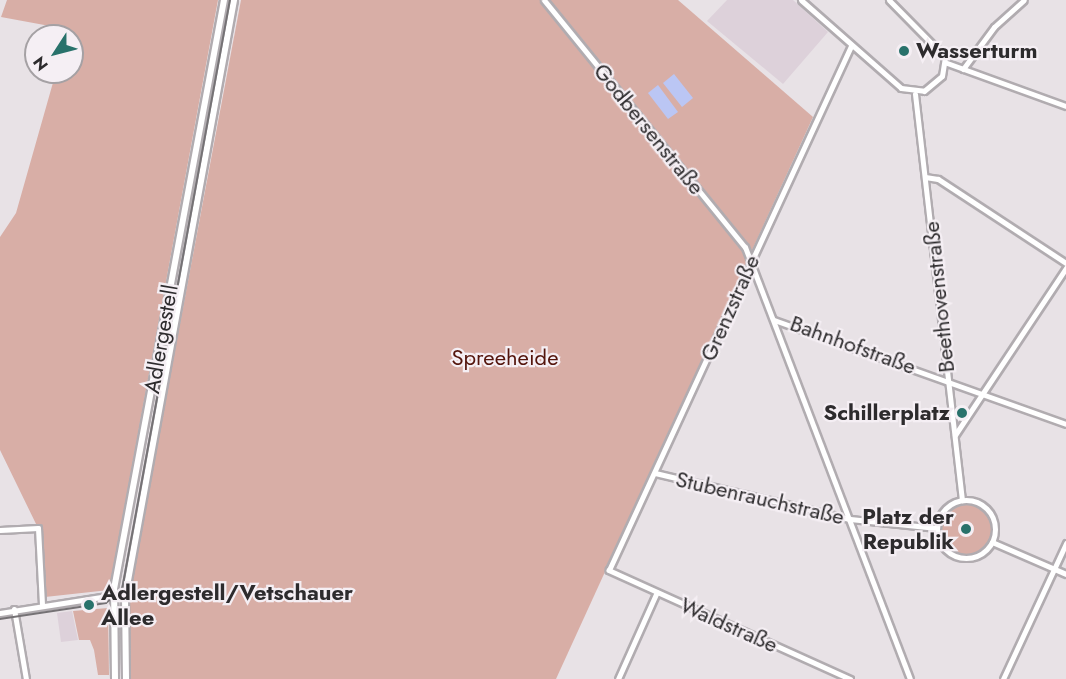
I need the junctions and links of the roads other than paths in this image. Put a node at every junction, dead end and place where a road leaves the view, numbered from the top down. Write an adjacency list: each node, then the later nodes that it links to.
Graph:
1 (224, 0): 33 (main road, Adlergestell)
2 (234, 0): 32 (main road, Adlergestell)
3 (544, 0): 13 (street, Godbersenstraße)
4 (801, 0): 7 (street)
5 (889, 0): 8 (street)
6 (1024, 0): 9 (street)
7 (851, 46): 10 (street); 13 (street, Grenzstraße)
8 (947, 63): 9 (street); 10 (street)
9 (963, 69): 11 (street)
10 (915, 94): 12 (street, Beethovenstraße)
11 (1066, 105)
12 (925, 177): 14 (street); 17 (street, Beethovenstraße)
13 (752, 260): 16 (street, Godbersenstraße); 21 (street, Grenzstraße)
14 (1066, 263)
15 (1066, 268): 18 (street)
16 (774, 320): 17 (street, Bahnhofstraße); 23 (street, Godbersenstraße)
17 (948, 380): 18 (street, Bahnhofstraße); 20 (street, Beethovenstraße)
18 (986, 394): 19 (street, Bahnhofstraße); 20 (street)
19 (1066, 424)
20 (956, 435): 22 (street, Beethovenstraße)
21 (655, 473): 23 (street, Stubenrauchstraße); 29 (street, Grenzstraße)
22 (962, 500): 24 (street); 26 (street)
23 (850, 519): 24 (street, Stubenrauchstraße); 42 (street, Godbersenstraße)
24 (937, 528): 26 (street)
25 (0, 530): 34 (street)
26 (992, 542): 28 (street)
27 (1066, 543): 28 (street)
28 (1054, 569): 30 (street); 43 (street)
29 (609, 570): 31 (street, Waldstraße)
30 (1066, 574)
31 (657, 592): 40 (street); 41 (street, Waldstraße)
32 (126, 593): 33 (street); 39 (main road, Adlergestell)
33 (114, 595): 34 (street); 38 (main road, Adlergestell)
34 (42, 604): 35 (street)
35 (14, 609): 36 (street); 37 (street)
36 (0, 613)
37 (26, 679)
38 (115, 679)
39 (126, 679)
40 (618, 679)
41 (850, 679)
42 (910, 679)
43 (1003, 679)

